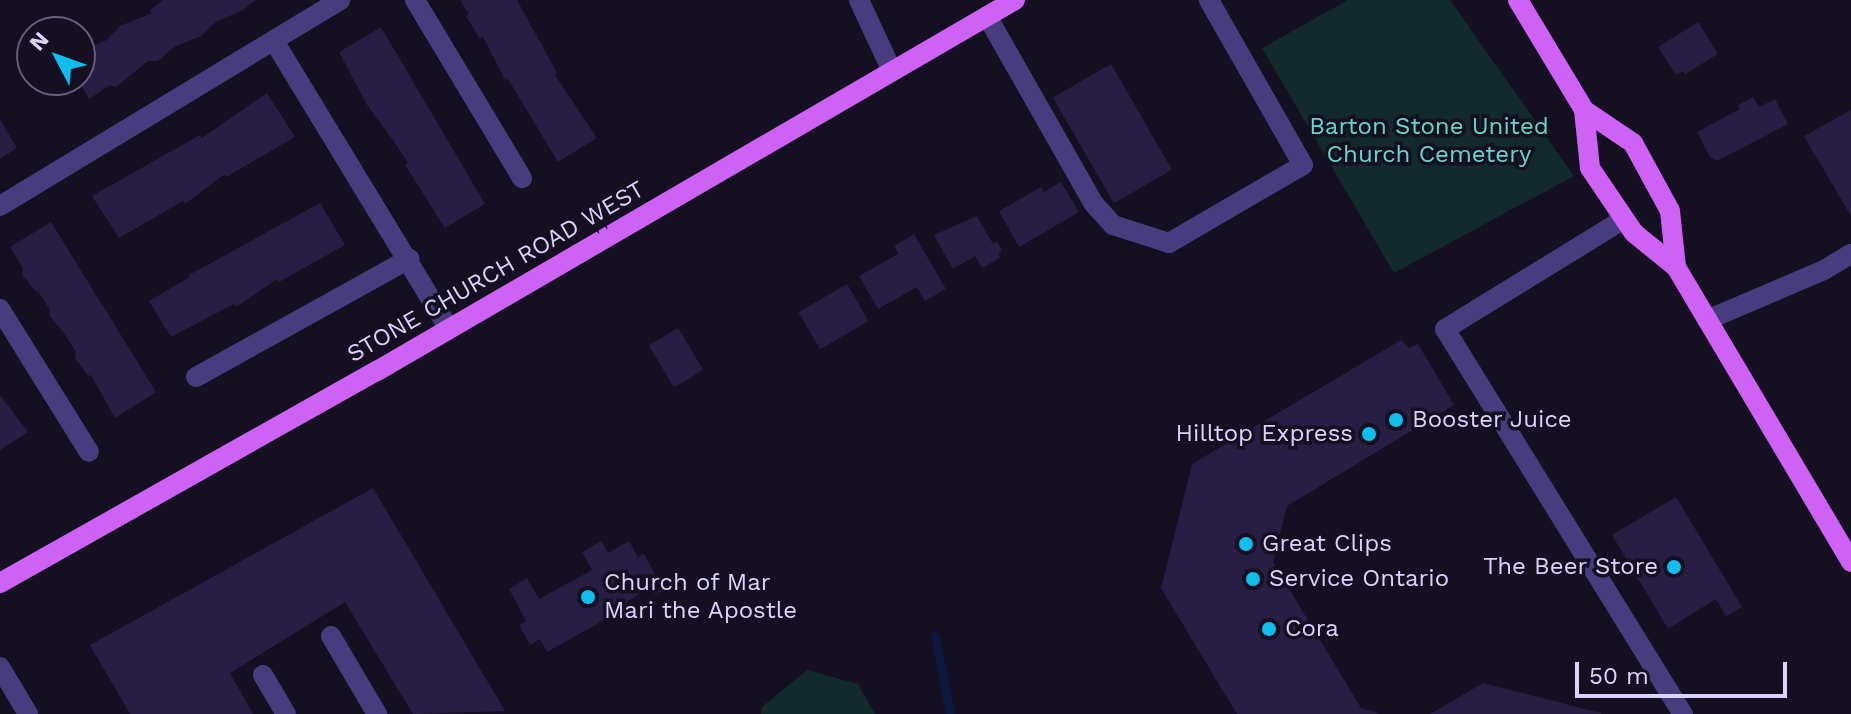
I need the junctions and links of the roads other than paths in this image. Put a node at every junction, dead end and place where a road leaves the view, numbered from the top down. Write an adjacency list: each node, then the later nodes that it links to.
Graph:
1 (340, 0): 8 (street)
2 (415, 0): 11 (street)
3 (859, 0): 9 (street)
4 (1015, 0): 7 (main road, STONE CHURCH ROAD WEST)
5 (1209, 0): 7 (street)
6 (1518, 0): 10 (main road)
7 (987, 16): 9 (main road, STONE CHURCH ROAD WEST)
8 (274, 41): 12 (street); 15 (street)
9 (892, 71): 19 (main road, STONE CHURCH ROAD WEST)
10 (1584, 110): 13 (main road); 16 (main road)
11 (522, 178)
12 (0, 206)
13 (1624, 219): 16 (main road); 30 (street)
14 (1851, 254): 18 (street)
15 (409, 259): 19 (street); 20 (street)
16 (1676, 267): 18 (main road)
17 (0, 309): 21 (street)
18 (1707, 320): 22 (main road)
19 (449, 329): 23 (main road, STONE CHURCH ROAD WEST)
20 (196, 377)
21 (89, 452)
22 (1851, 562)
23 (0, 583)
24 (331, 636): 29 (street)
25 (0, 667): 27 (street)
26 (263, 675): 28 (street)
27 (28, 714)
28 (286, 714)
29 (377, 714)
30 (1683, 714)

